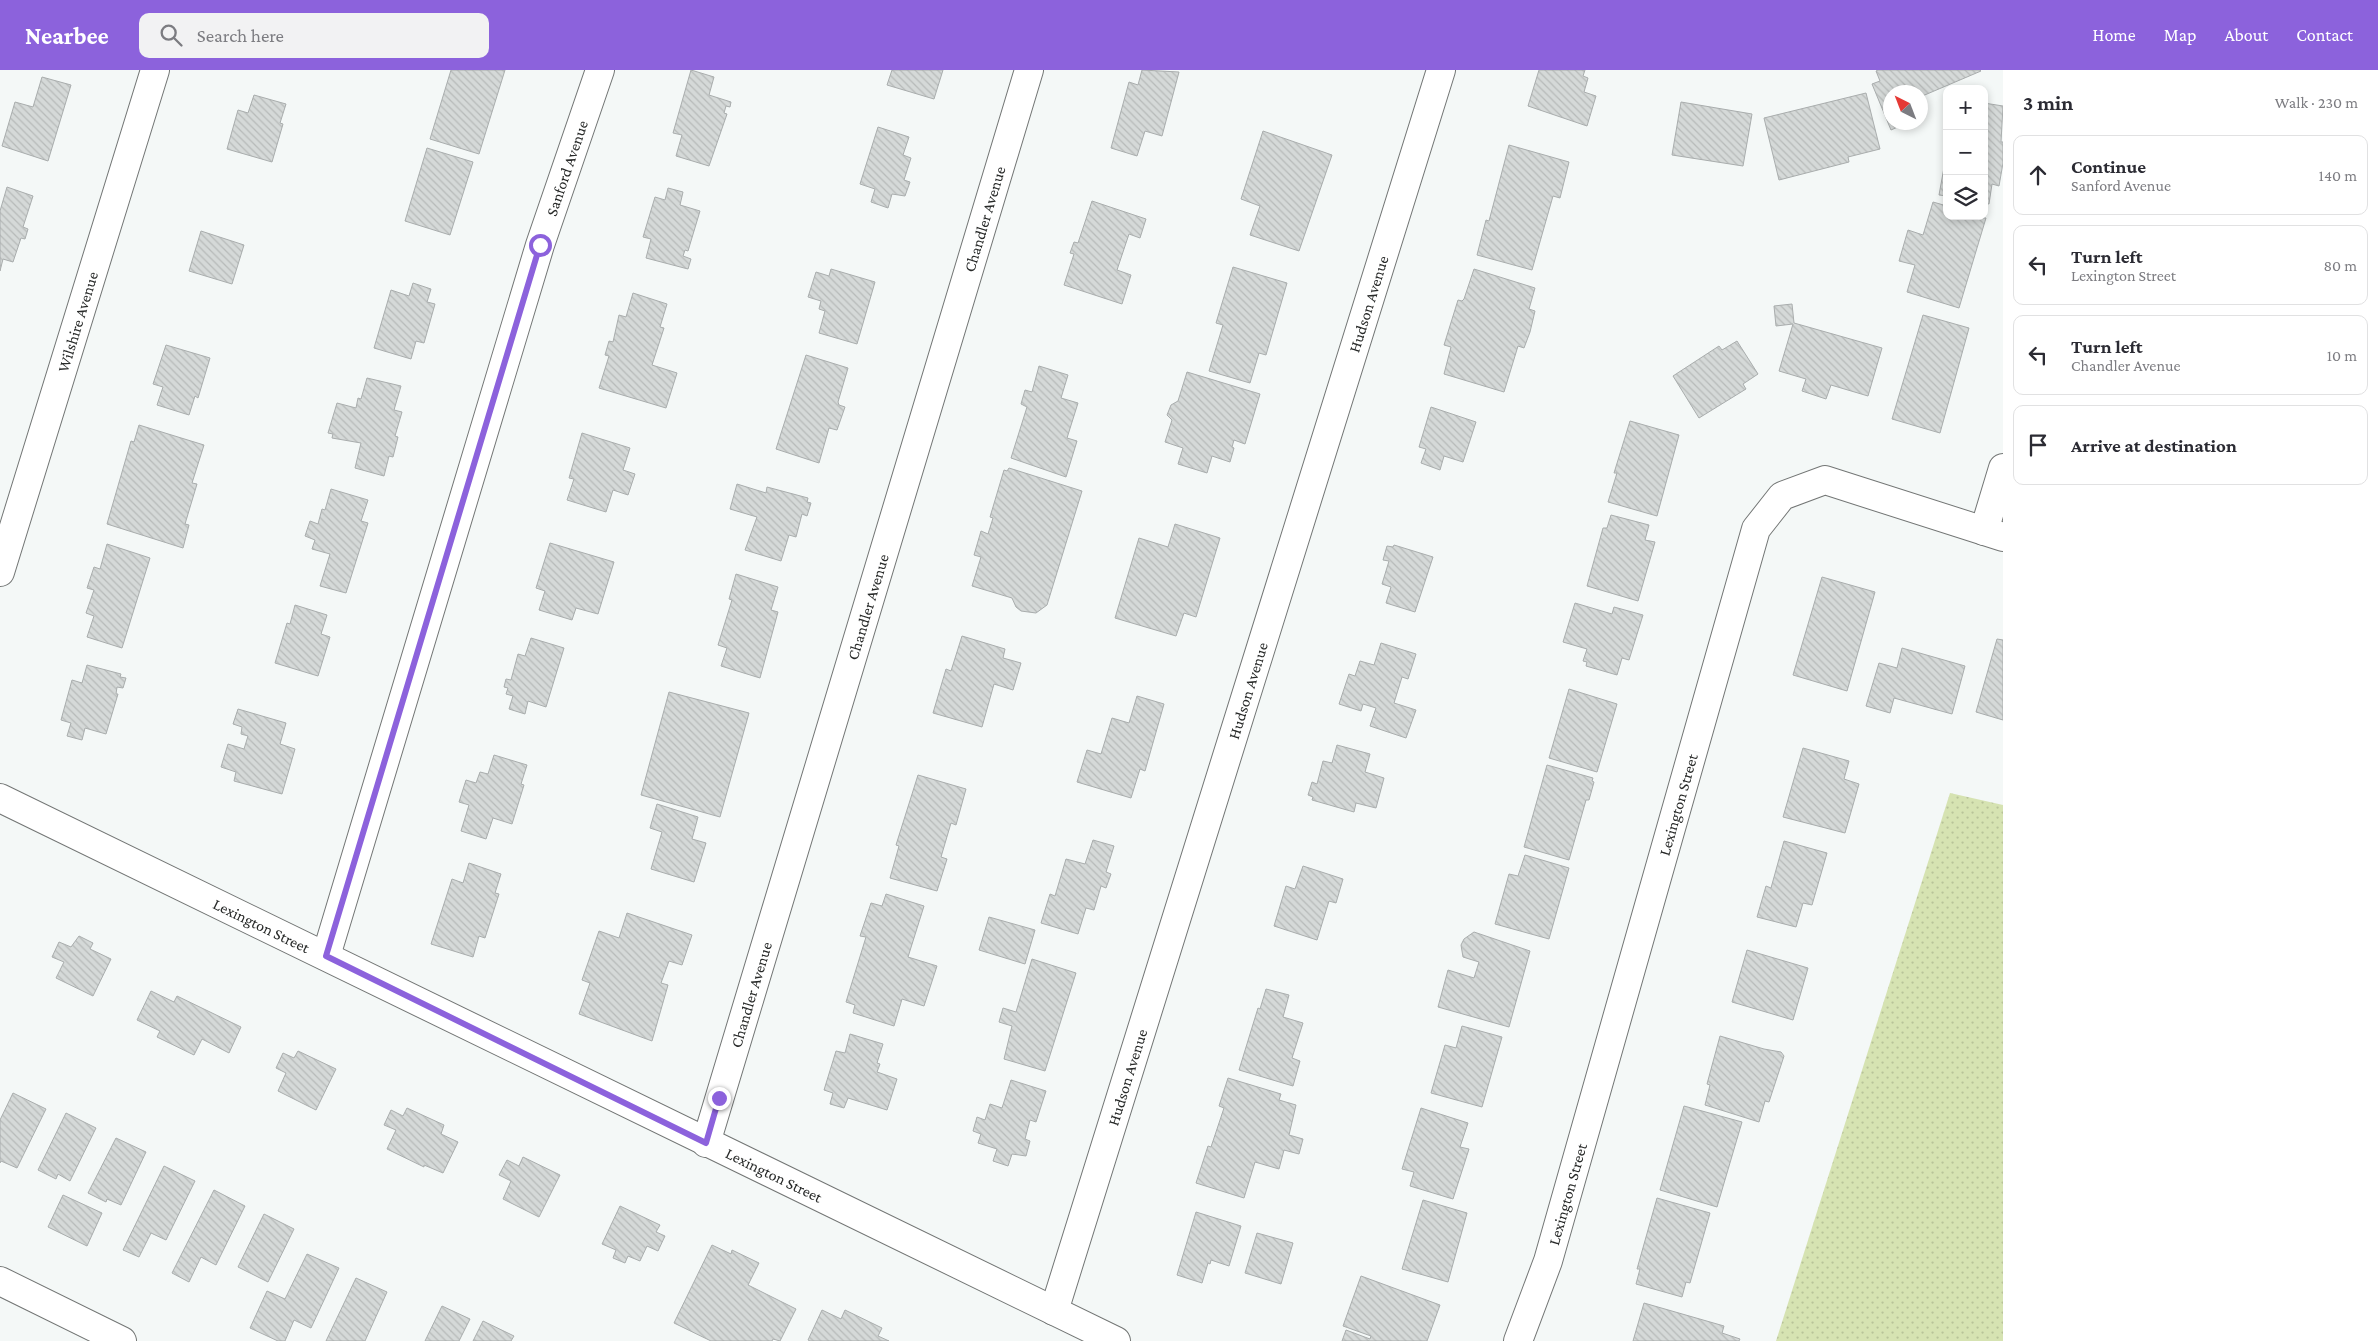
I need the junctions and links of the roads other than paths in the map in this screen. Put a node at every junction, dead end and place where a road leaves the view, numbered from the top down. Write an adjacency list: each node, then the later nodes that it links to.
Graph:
1 (155, 70): 7 (street, Wilshire Avenue)
2 (600, 70): 9 (street, Sanford Avenue)
3 (1029, 70): 10 (street, Chandler Avenue)
4 (1441, 70): 12 (street, Hudson Avenue)
5 (2003, 468): 6 (street)
6 (1994, 534): 15 (street, Lexington Street)
7 (0, 572)
8 (0, 798): 9 (street, Lexington Street)
9 (326, 956): 10 (street, Lexington Street)
10 (706, 1143): 12 (street, Lexington Street)
11 (0, 1281): 13 (street)
12 (1054, 1311): 14 (street, Lexington Street)
13 (122, 1341)
14 (1116, 1341)
15 (1518, 1341)

